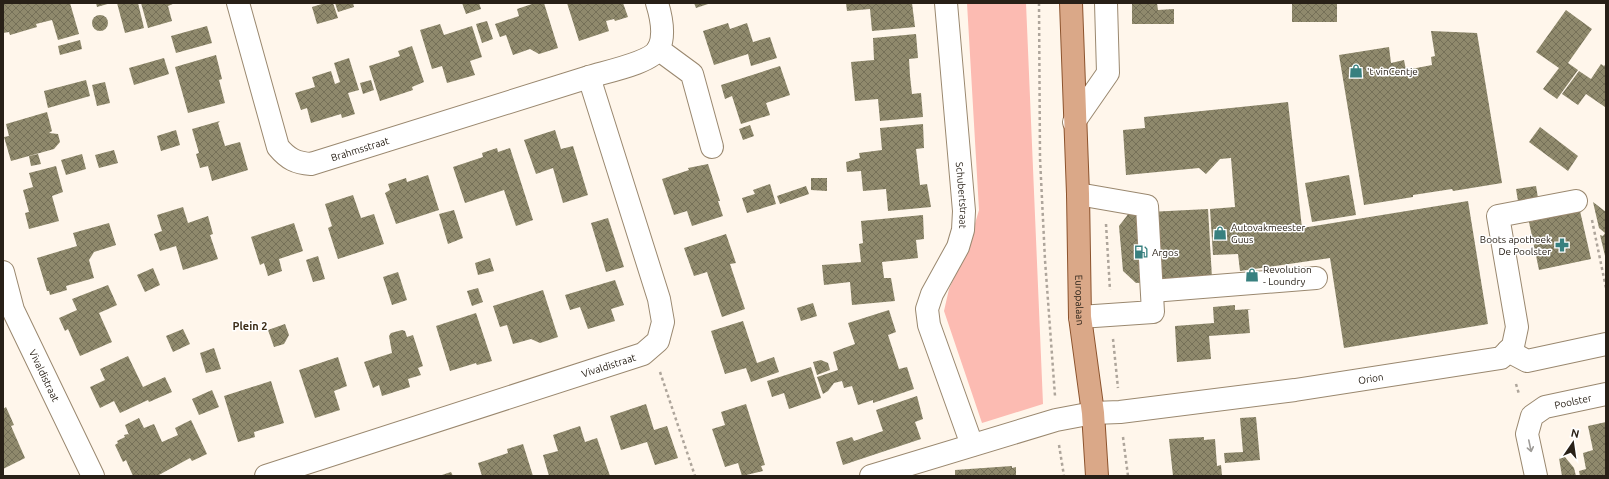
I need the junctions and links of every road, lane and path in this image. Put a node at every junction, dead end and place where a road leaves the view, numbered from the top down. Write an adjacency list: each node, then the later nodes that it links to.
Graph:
1 (238, 3): 8 (street, Brahmsstraat)
2 (657, 3): 7 (street)
3 (946, 3): 28 (street, Schubertstraat)
4 (1039, 3): 27 (path)
5 (1071, 3): 9 (main road, Europalaan)
6 (1106, 3): 9 (street)
7 (658, 49): 8 (street); 10 (street)
8 (589, 77): 21 (street, Vivaldistraat)
9 (1074, 122): 11 (main road, Europalaan)
10 (712, 147)
11 (1078, 194): 12 (street); 19 (main road, Europalaan)
12 (1104, 197): 17 (street); 18 (path)
13 (1576, 201): 16 (path); 22 (street)
14 (3, 272): 29 (street, Vivaldistraat)
15 (1316, 278): 17 (street)
16 (1606, 288)
17 (1152, 291): 18 (street)
18 (1111, 316): 19 (street); 25 (path)
19 (1080, 317): 24 (main road, Europalaan)
20 (1606, 344): 22 (street)
21 (652, 346): 30 (street, Vivaldistraat); 31 (path)
22 (1505, 354): 25 (street, Orion); 26 (path)
23 (1606, 394): 26 (street, Poolster)
24 (1093, 412): 25 (street, Orion); 27 (street); 34 (main road, Europalaan)
25 (1120, 412): 35 (path)
26 (1532, 416): 36 (street, one-way to 36)
27 (1056, 420): 28 (street); 33 (path)
28 (972, 445): 32 (street)
29 (93, 476)
30 (266, 476)
31 (695, 476)
32 (871, 476)
33 (1064, 476)
34 (1097, 476)
35 (1128, 476)
36 (1536, 476)

